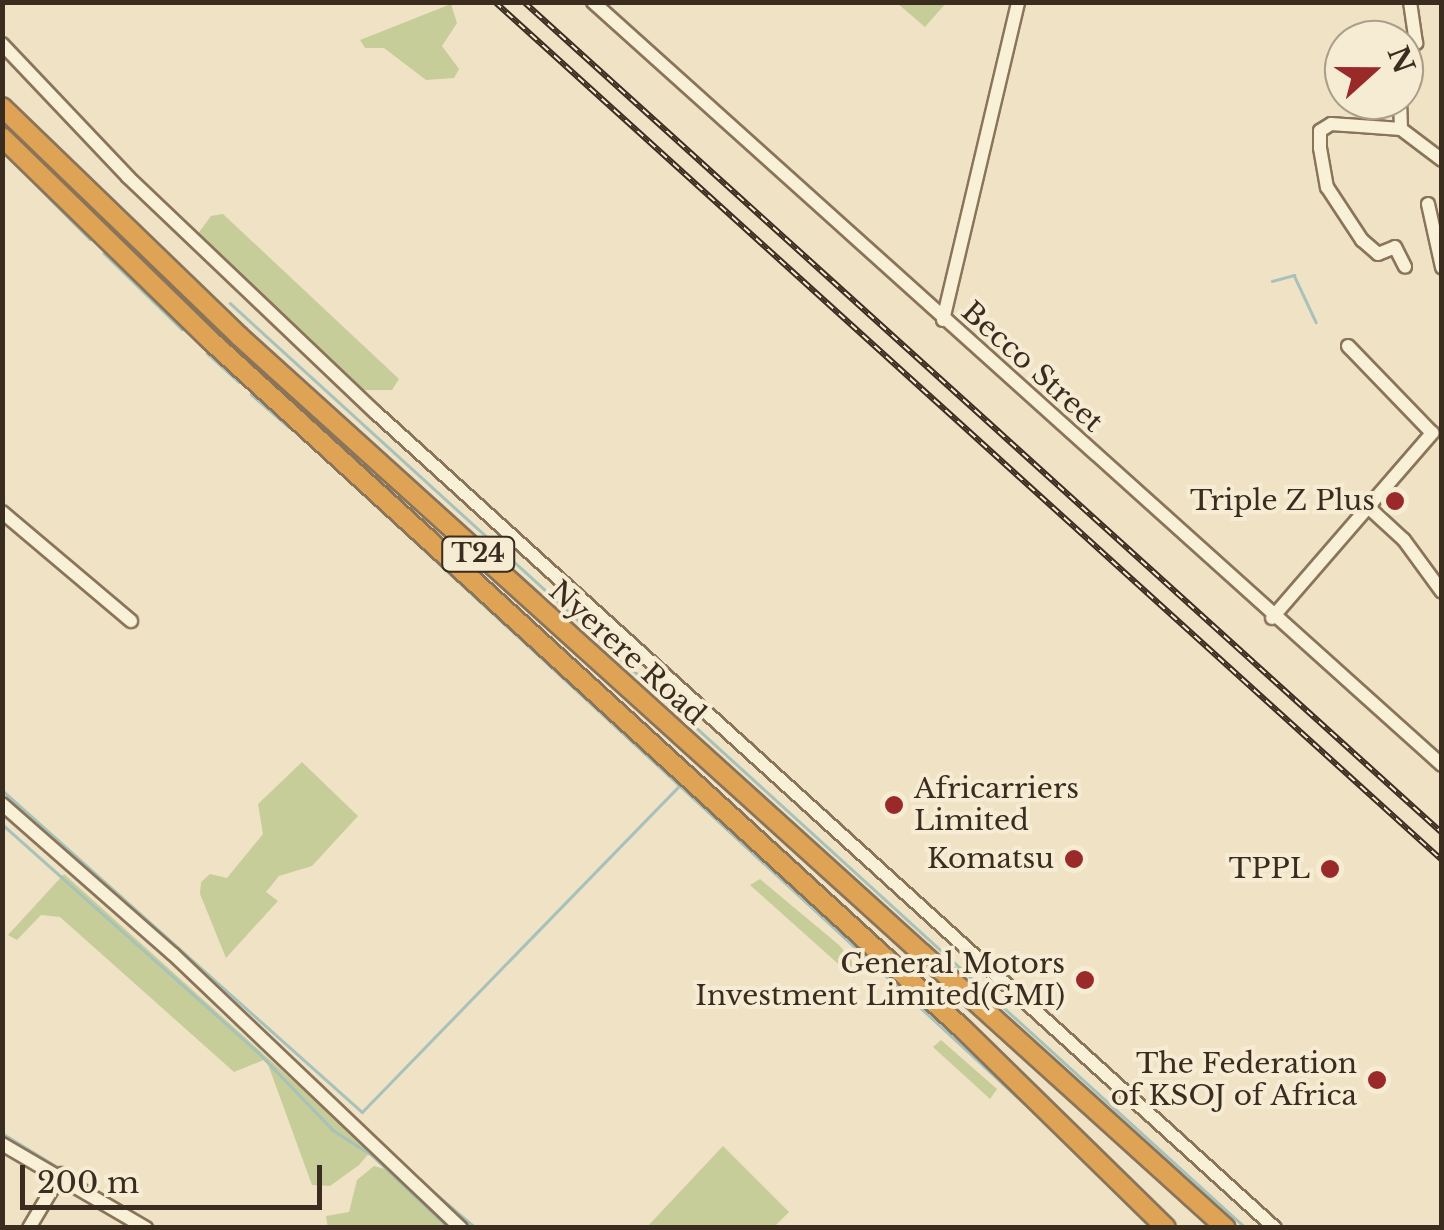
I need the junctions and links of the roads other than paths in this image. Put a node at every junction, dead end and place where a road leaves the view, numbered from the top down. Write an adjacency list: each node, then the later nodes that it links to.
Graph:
1 (593, 2): 14 (street, Becco Street)
2 (1018, 2): 14 (street)
3 (2, 44): 31 (street)
4 (2, 107): 30 (highway, Nyerere Road / T24)
5 (1400, 120): 6 (street)
6 (1400, 129): 9 (street); 12 (street)
7 (2, 137): 29 (highway, Nyerere Road / T24)
8 (1442, 138): 9 (street)
9 (1430, 150): 10 (street)
10 (1442, 160)
11 (1428, 204): 13 (street)
12 (1405, 267)
13 (1442, 267)
14 (943, 320): 20 (street, Becco Street)
15 (1348, 346): 16 (street)
16 (1437, 433): 17 (street)
17 (1368, 506): 19 (street); 20 (street)
18 (2, 512): 21 (street)
19 (1442, 592)
20 (1272, 618): 22 (street, Becco Street)
21 (131, 621)
22 (1442, 764)
23 (2, 804): 28 (street)
24 (2, 1144): 25 (street)
25 (61, 1174): 26 (street); 27 (street)
26 (141, 1226)
27 (28, 1228)
28 (461, 1228)
29 (1166, 1228)
30 (1226, 1228)
31 (1276, 1228)

